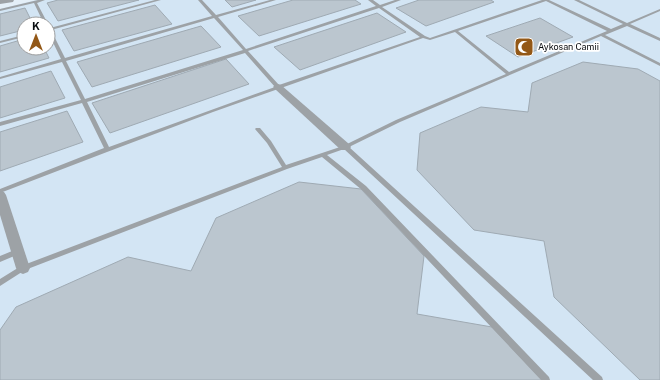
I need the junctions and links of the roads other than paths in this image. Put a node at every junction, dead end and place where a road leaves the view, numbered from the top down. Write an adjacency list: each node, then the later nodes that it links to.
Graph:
1 (10, 0): 10 (street)
2 (43, 0): 11 (lane)
3 (159, 0): 18 (lane)
4 (200, 0): 16 (lane)
5 (274, 0): 16 (lane)
6 (370, 0): 12 (lane)
7 (399, 0): 12 (lane)
8 (546, 0): 19 (lane); 20 (lane)
9 (576, 0): 17 (lane)
10 (0, 2)
11 (35, 2): 13 (lane); 15 (lane)
12 (379, 6): 22 (lane); 27 (lane)
13 (0, 10)
14 (660, 10): 17 (lane)
15 (42, 16)
16 (215, 17): 27 (lane); 28 (lane)
17 (627, 24): 20 (lane); 24 (lane)
18 (56, 28)
19 (456, 31): 22 (lane); 30 (lane)
20 (610, 31): 21 (lane)
21 (602, 35): 29 (lane); 30 (lane)
22 (423, 37): 32 (lane)
23 (16, 38): 25 (lane)
24 (660, 40)
25 (0, 42)
26 (56, 45): 28 (lane)
27 (245, 51): 32 (lane); 33 (lane)
28 (64, 60): 31 (lane); 33 (lane)
29 (660, 65)
30 (509, 74): 36 (lane)
31 (0, 78)
32 (278, 87): 36 (street); 37 (lane)
33 (84, 101): 34 (lane); 37 (lane)
34 (0, 124)
35 (258, 129): 39 (lane)
36 (345, 147): 38 (lane); 46 (lane)
37 (107, 148): 40 (lane)
38 (323, 154): 39 (lane); 45 (lane)
39 (285, 168): 43 (lane)
40 (0, 196): 41 (street)
41 (18, 252): 42 (lane); 43 (street)
42 (0, 259)
43 (23, 268): 44 (lane)
44 (0, 283)
45 (546, 380)
46 (599, 380)

